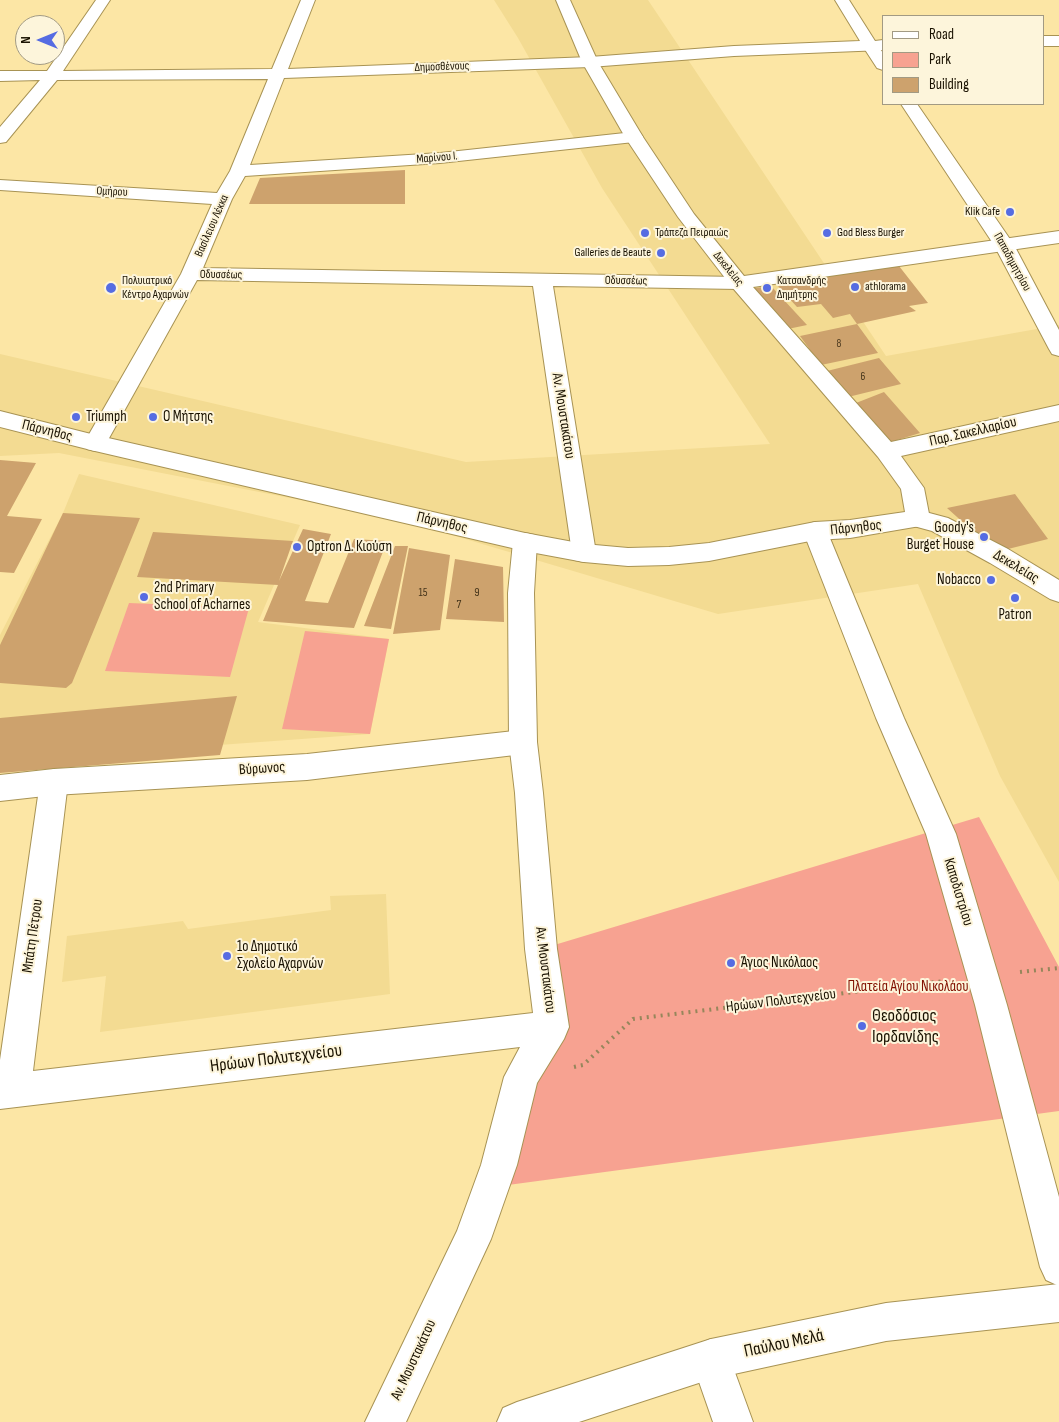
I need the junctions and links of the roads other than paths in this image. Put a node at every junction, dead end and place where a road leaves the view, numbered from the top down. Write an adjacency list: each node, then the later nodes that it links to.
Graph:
1 (103, 0): 12 (street)
2 (308, 0): 10 (street, Βασίλειου Λέκκα)
3 (563, 0): 8 (street, Δεκελείας)
4 (842, 0): 7 (street)
5 (1044, 41): 6 (street)
6 (1059, 41)
7 (876, 45): 8 (street, Δημοσθένους); 9 (street)
8 (590, 62): 10 (street, Δημοσθένους); 14 (street, Δεκελείας)
9 (882, 62)
10 (278, 74): 12 (street, Δημοσθένους); 16 (street, Βασίλειου Λέκκα)
11 (0, 76): 12 (street, Δημοσθένους)
12 (51, 77): 15 (street)
13 (910, 105): 20 (street, Παπαδημητρίου)
14 (634, 137): 16 (street, Μαρίνου Ι.); 23 (street, Δεκελείας)
15 (0, 138)
16 (238, 170): 18 (street, Βασίλειου Λέκκα)
17 (0, 185): 18 (street, Ομήρου)
18 (223, 199): 21 (street, Βασίλειου Λέκκα)
19 (1059, 237): 20 (street, Οδυσσέως)
20 (1004, 245): 23 (street, Οδυσσέως); 24 (street, Παπαδημητρίου)
21 (191, 274): 22 (street, Οδυσσέως); 27 (street, Βασίλειου Λέκκα)
22 (542, 279): 23 (street, Οδυσσέως); 33 (street, Αν. Μουστακάτου)
23 (738, 283): 28 (street, Δεκελείας)
24 (1059, 348)
25 (1059, 413): 28 (street, Παρ. Σακελλαρίου)
26 (0, 419): 27 (street, Πάρνηθος)
27 (95, 443): 32 (street, Πάρνηθος)
28 (886, 451): 29 (street, Δεκελείας)
29 (918, 519): 30 (street, Δεκελείας); 34 (street, Δεκελείας)
30 (890, 524): 31 (street, Πάρνηθος)
31 (815, 532): 33 (street, Πάρνηθος); 40 (street, Καποδιστρίου)
32 (525, 542): 33 (street, Πάρνηθος); 35 (street, Αν. Μουστακάτου)
33 (584, 553)
34 (1059, 592)
35 (523, 742): 36 (street, Βύρωνος); 38 (street, Αν. Μουστακάτου)
36 (54, 782): 37 (street, Βύρωνος); 39 (street, Μπάτη Πέτρου)
37 (0, 788)
38 (552, 1027): 39 (street, Ηρώων Πολυτεχνείου); 43 (street, Αν. Μουστακάτου)
39 (6, 1091)
40 (1059, 1267)
41 (1059, 1303): 42 (street, Παύλου Μελά)
42 (712, 1360): 44 (street, Παύλου Μελά); 45 (street)
43 (385, 1422)
44 (517, 1422)
45 (733, 1422)

